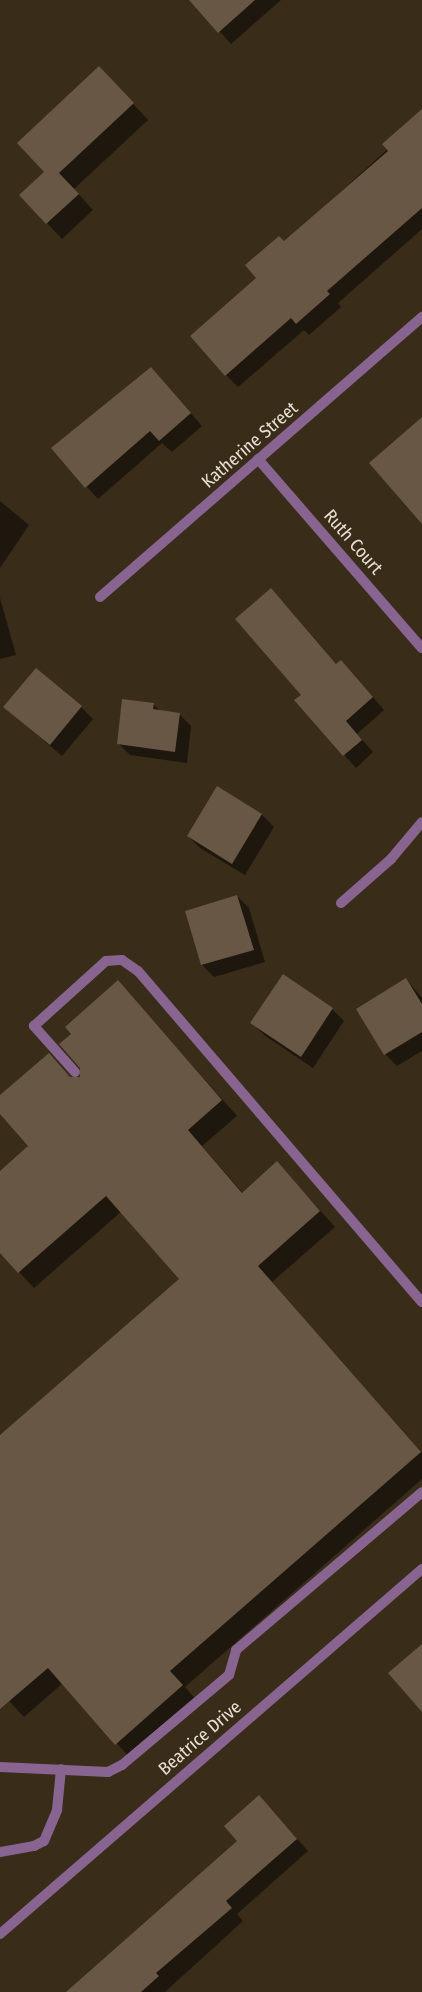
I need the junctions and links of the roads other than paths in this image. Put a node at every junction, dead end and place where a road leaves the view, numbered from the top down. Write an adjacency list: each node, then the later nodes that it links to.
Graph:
1 (422, 317): 2 (street, Katherine Street)
2 (258, 459): 3 (street, Katherine Street); 4 (street, Ruth Court)
3 (100, 597)
4 (422, 648)
5 (422, 822): 6 (street)
6 (341, 903)
7 (75, 1072): 8 (street)
8 (422, 1302)
9 (422, 1492): 12 (street)
10 (422, 1569): 14 (street, Beatrice Drive)
11 (0, 1767): 12 (street)
12 (62, 1769): 13 (street)
13 (0, 1852)
14 (0, 1934)

